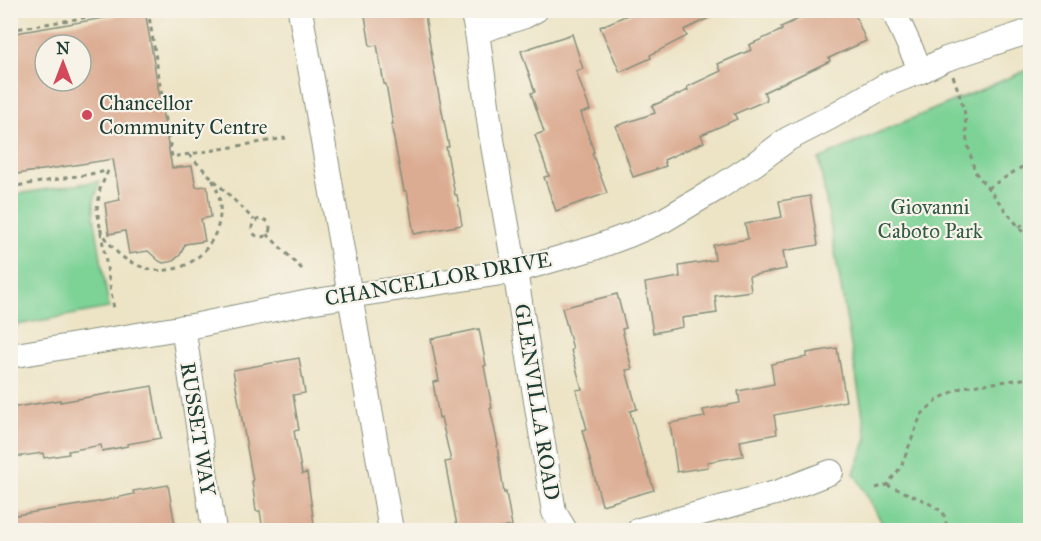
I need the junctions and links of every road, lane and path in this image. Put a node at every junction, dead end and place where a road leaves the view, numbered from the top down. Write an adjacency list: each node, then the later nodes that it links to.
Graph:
1 (130, 10): 7 (path)
2 (148, 10): 12 (path)
3 (300, 10): 25 (street)
4 (536, 10): 6 (street)
5 (893, 10): 10 (street)
6 (475, 21): 23 (street, GLENVILLA ROAD)
7 (10, 30)
8 (1030, 31): 9 (street, CHANCELLOR DRIVE)
9 (946, 59): 10 (street, CHANCELLOR DRIVE); 16 (path)
10 (921, 71): 23 (street, CHANCELLOR DRIVE)
11 (286, 138): 12 (path)
12 (189, 155): 14 (path)
13 (1030, 162): 16 (path)
14 (210, 175): 17 (path); 20 (path)
15 (10, 187): 20 (path)
16 (988, 188): 19 (path)
17 (254, 220): 21 (path); 21 (path)
18 (1030, 220): 19 (path)
19 (1019, 227): 22 (path)
20 (100, 229): 26 (path)
21 (267, 234): 24 (path)
22 (1030, 241)
23 (515, 271): 25 (street, CHANCELLOR DRIVE); 35 (street, GLENVILLA ROAD)
24 (305, 272)
25 (350, 296): 27 (street, CHANCELLOR DRIVE); 34 (street)
26 (114, 309)
27 (183, 327): 28 (street, CHANCELLOR DRIVE); 33 (street, RUSSET WAY)
28 (10, 356)
29 (1030, 378): 31 (path)
30 (831, 472): 36 (street)
31 (887, 485): 32 (path); 37 (path)
32 (876, 488)
33 (213, 531)
34 (391, 531)
35 (565, 531)
36 (639, 531)
37 (948, 531)

